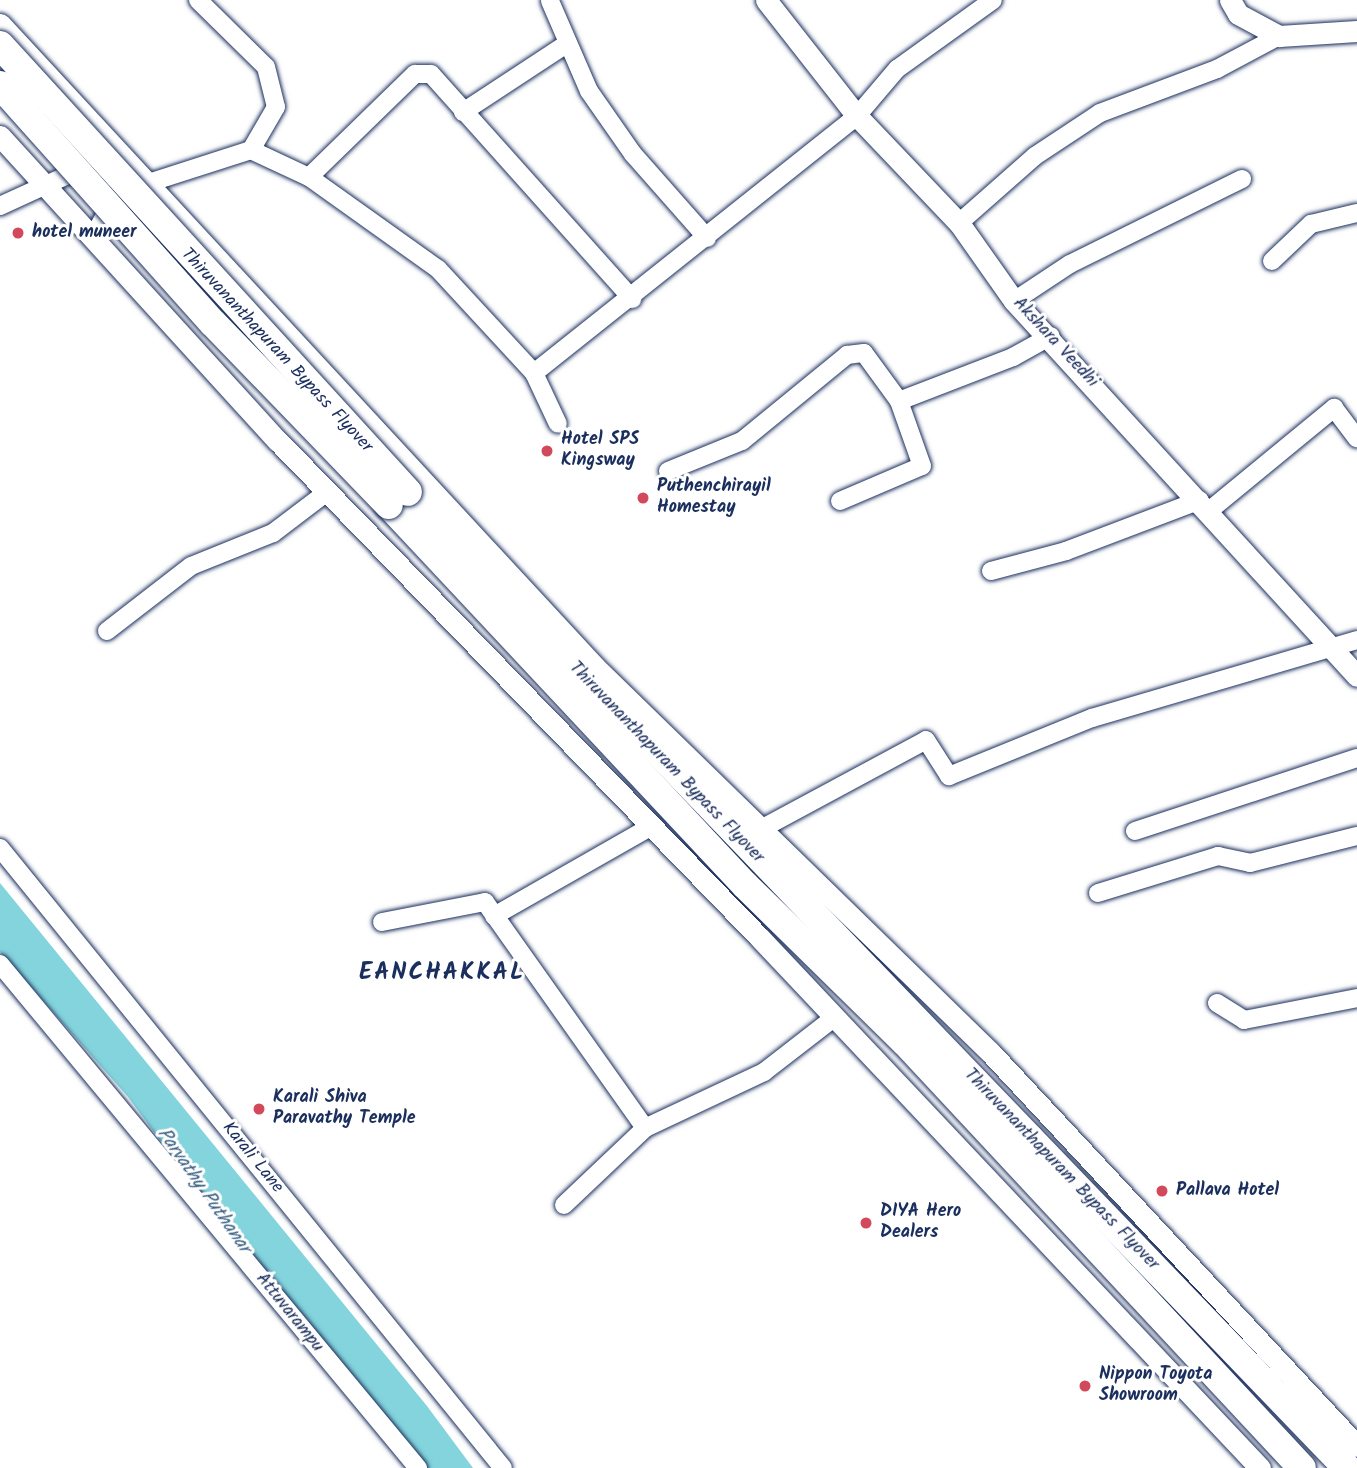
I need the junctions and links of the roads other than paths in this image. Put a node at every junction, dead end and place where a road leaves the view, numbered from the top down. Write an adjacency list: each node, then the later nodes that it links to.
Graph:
1 (198, 0): 16 (street)
2 (766, 0): 13 (street, Akshara Veedhi)
3 (993, 0): 13 (street)
4 (1230, 0): 8 (street)
5 (550, 1): 10 (street)
6 (0, 24): 14 (street)
7 (1357, 31): 8 (street)
8 (1279, 36): 23 (street)
9 (0, 45): 36 (highway, Thiruvananthapuram Bypass Flyover, bridge)
10 (565, 45): 12 (street); 25 (street)
11 (0, 85): 36 (highway, Thiruvananthapuram Bypass Flyover, bridge)
12 (463, 112): 17 (street); 27 (street)
13 (857, 116): 23 (street, Akshara Veedhi); 25 (street)
14 (93, 126): 19 (street); 20 (street)
15 (0, 136): 19 (street)
16 (251, 150): 17 (street); 20 (street)
17 (309, 177): 30 (street)
18 (1242, 179): 28 (street)
19 (43, 182): 21 (street); 24 (street)
20 (148, 186): 24 (street); 46 (street)
21 (0, 206)
22 (1357, 213): 26 (street)
23 (958, 223): 28 (street, Akshara Veedhi)
24 (94, 236): 35 (street)
25 (708, 237): 27 (street)
26 (1272, 261)
27 (632, 299): 30 (street)
28 (1014, 301): 29 (street, Akshara Veedhi)
29 (1051, 336): 31 (street); 38 (street, Akshara Veedhi)
30 (534, 373): 32 (street)
31 (899, 401): 34 (street); 37 (street)
32 (558, 424)
33 (1357, 438): 38 (street)
34 (668, 471)
35 (327, 492): 40 (street); 45 (street)
36 (399, 499): 63 (highway, Thiruvananthapuram Bypass Flyover); 64 (highway, Thiruvananthapuram Bypass Flyover)
37 (840, 501)
38 (1205, 505): 39 (street); 42 (street, Akshara Veedhi)
39 (991, 571)
40 (107, 631)
41 (1357, 640): 42 (street)
42 (1332, 650): 43 (street, Akshara Veedhi); 46 (street)
43 (1357, 676)
44 (1357, 758): 47 (street)
45 (650, 827): 51 (street); 56 (street)
46 (761, 829): 59 (street)
47 (1135, 831)
48 (1357, 836): 50 (street)
49 (0, 849): 61 (street, Karali Lane)
50 (1098, 893)
51 (494, 916): 52 (street); 57 (street)
52 (382, 922)
53 (0, 964): 60 (street, Attuvarampu)
54 (1357, 998): 55 (street)
55 (1217, 1003)
56 (835, 1017): 57 (street); 62 (street)
57 (645, 1128): 58 (street)
58 (564, 1205)
59 (1357, 1446)
60 (418, 1468)
61 (503, 1468)
62 (1260, 1468)
63 (1302, 1468)
64 (1347, 1468)

